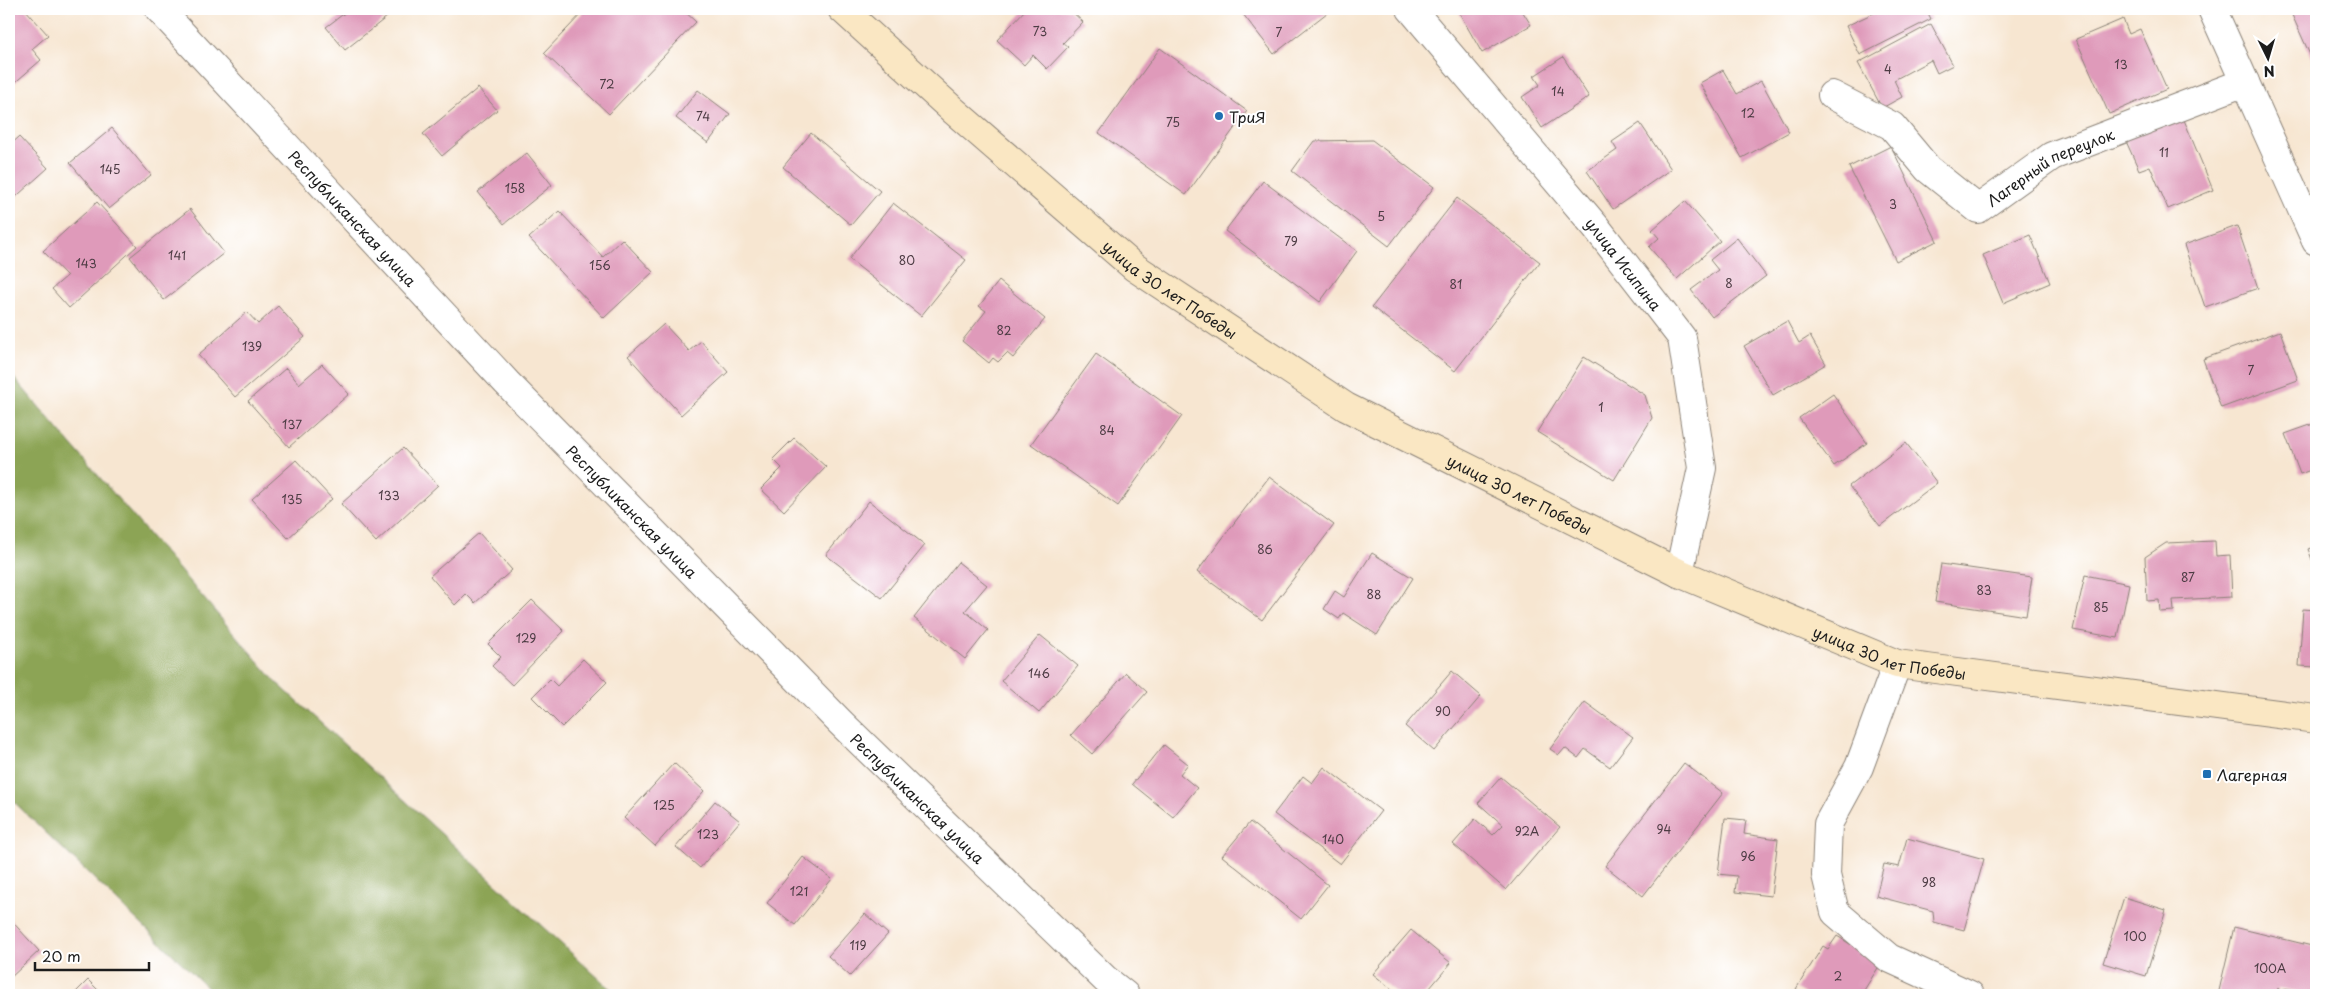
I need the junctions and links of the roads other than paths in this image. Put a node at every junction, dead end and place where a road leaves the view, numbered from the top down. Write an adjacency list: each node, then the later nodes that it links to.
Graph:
1 (159, 9): 11 (street, Республиканская улица)
2 (842, 9): 8 (main road, улица 30 лет Победы)
3 (1411, 9): 8 (street, улица Исипина)
4 (2212, 9): 5 (street)
5 (2245, 82): 6 (street, Лагерный переулок); 7 (street)
6 (1832, 95)
7 (2316, 240)
8 (1679, 572): 9 (main road, улица 30 лет Победы)
9 (1897, 664): 10 (main road, улица 30 лет Победы); 12 (street)
10 (2316, 719)
11 (1124, 995)
12 (1970, 995)

